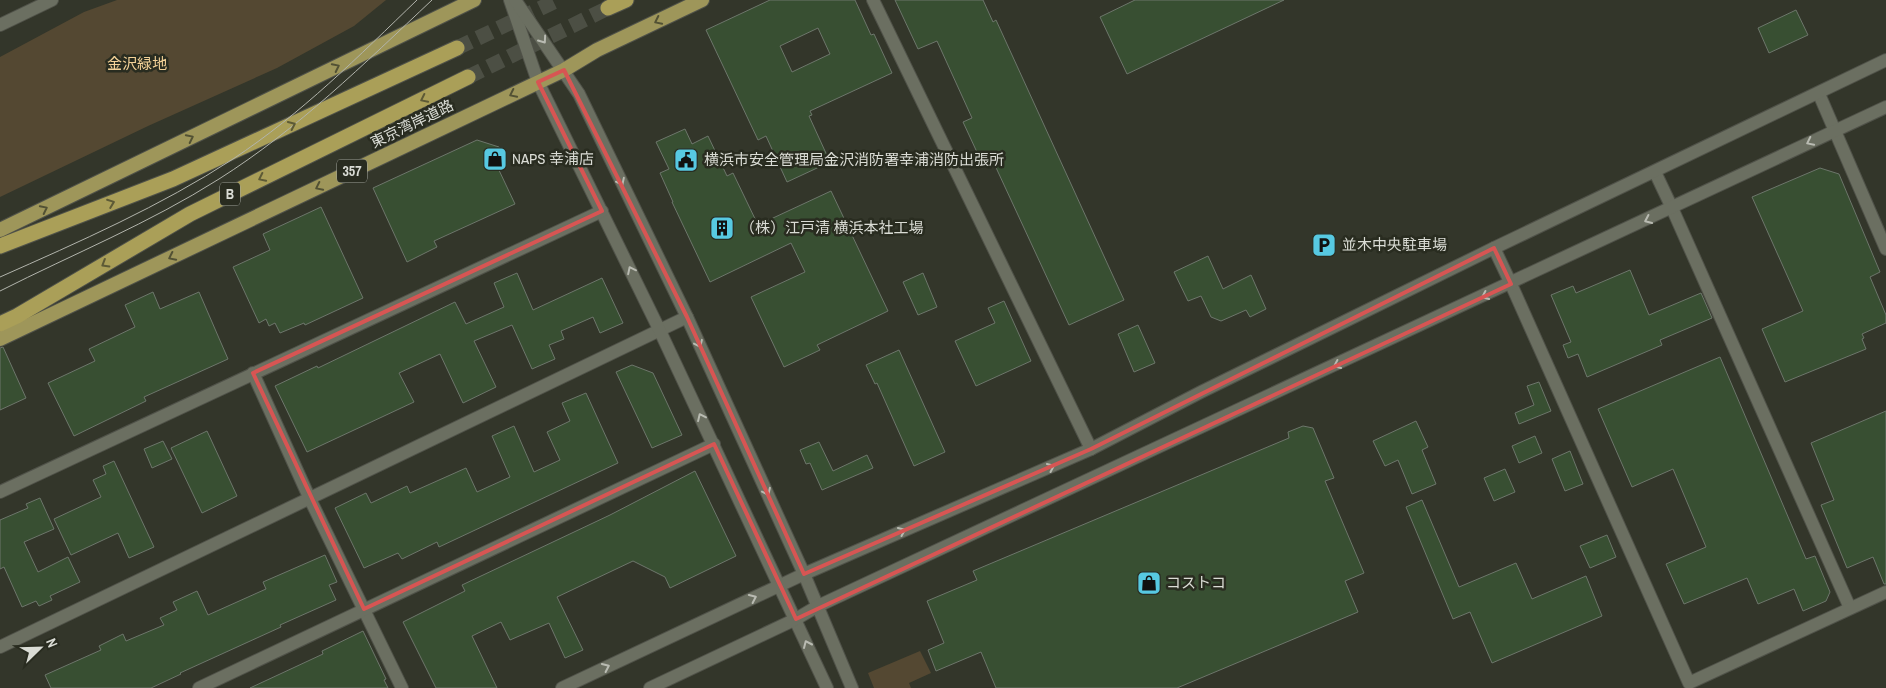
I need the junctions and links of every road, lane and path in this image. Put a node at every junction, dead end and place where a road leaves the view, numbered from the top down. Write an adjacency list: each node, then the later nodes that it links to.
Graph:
1 (52, 0): 9 (street)
2 (474, 0): 21 (highway, one-way to 2)
3 (510, 0): 14 (street)
4 (515, 0): 12 (street, one-way to 12)
5 (626, 0): 8 (highway)
6 (702, 0): 12 (highway, 東京湾岸道路 / 357, one-way to 12)
7 (873, 0): 32 (street)
8 (608, 8)
9 (0, 26)
10 (457, 48): 22 (highway, B, one-way to 10)
11 (1886, 60): 15 (street)
12 (564, 70): 14 (highway, 東京湾岸道路 / 357); 26 (street, one-way to 26)
13 (468, 77): 27 (highway, B, one-way to 27)
14 (538, 82): 20 (street); 29 (highway, 東京湾岸道路 / 357, one-way to 29)
15 (1819, 94): 17 (street); 18 (street)
16 (1886, 107): 17 (street)
17 (1835, 130): 19 (street, one-way to 19); 24 (street)
18 (1655, 172): 19 (street); 23 (street)
19 (1672, 208): 25 (street, one-way to 25); 39 (street)
20 (602, 211): 28 (street, one-way to 20); 30 (street)
21 (0, 230)
22 (0, 246)
23 (1494, 248): 25 (street); 32 (street)
24 (1886, 249)
25 (1511, 284): 38 (street, one-way to 38); 39 (street)
26 (687, 317): 28 (street); 35 (street, one-way to 35)
27 (0, 324)
28 (660, 330): 31 (street, one-way to 28); 34 (street)
29 (0, 339)
30 (253, 373): 33 (street); 34 (street)
31 (714, 444): 36 (street); 40 (street)
32 (1091, 449): 35 (street, one-way to 32)
33 (0, 492)
34 (309, 497): 40 (street); 42 (street)
35 (804, 574): 36 (street); 38 (street)
36 (779, 586): 41 (street); 45 (street, one-way to 36)
37 (1886, 592): 39 (street)
38 (818, 606): 41 (street); 48 (street)
39 (1850, 608)
40 (364, 609): 43 (street); 44 (street)
41 (796, 619): 46 (street); 47 (street, one-way to 41)
42 (0, 647)
43 (199, 688)
44 (402, 688)
45 (562, 688)
46 (650, 688)
47 (826, 688)
48 (852, 688)

